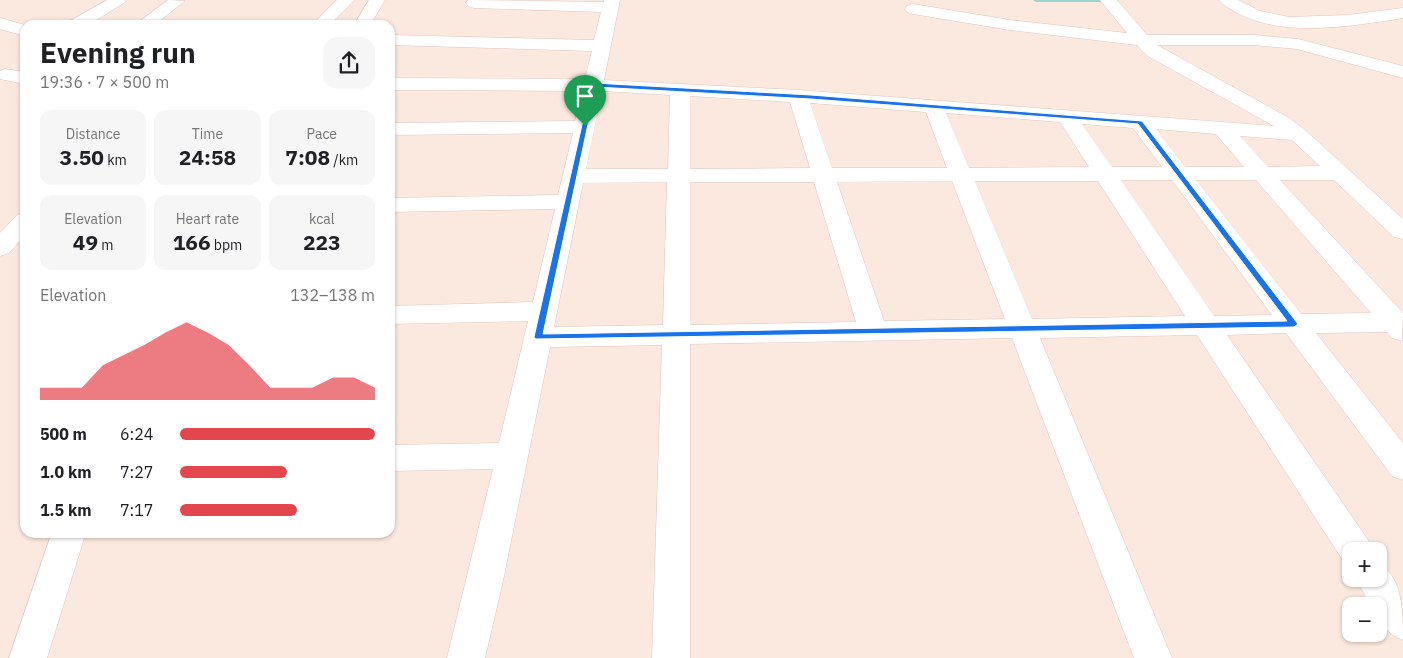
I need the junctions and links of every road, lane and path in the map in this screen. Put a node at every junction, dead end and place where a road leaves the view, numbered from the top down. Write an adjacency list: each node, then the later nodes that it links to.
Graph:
1 (118, 0): 12 (street)
2 (346, 0): 14 (street)
3 (377, 0): 15 (street)
4 (1227, 0): 16 (street)
5 (177, 1): 13 (street)
6 (1109, 2): 20 (street)
7 (474, 3): 8 (street)
8 (611, 4): 21 (street)
9 (1329, 4): 16 (street)
10 (913, 9): 20 (street)
11 (1403, 13): 16 (street)
12 (84, 20)
13 (150, 20)
14 (325, 20)
15 (365, 20)
16 (1361, 20)
17 (0, 23): 18 (street)
18 (20, 29)
19 (395, 40): 21 (street)
20 (1142, 40): 22 (street); 35 (street)
21 (602, 46): 26 (street)
22 (1402, 73)
23 (5, 75): 24 (street)
24 (20, 77)
25 (395, 84): 26 (street)
26 (594, 85): 27 (street); 32 (street)
27 (680, 90): 28 (street); 42 (street)
28 (798, 96): 29 (street); 41 (street)
29 (934, 107): 30 (street); 39 (street)
30 (1067, 117): 31 (street); 40 (street)
31 (1140, 122): 33 (street); 36 (street)
32 (585, 126): 34 (street); 43 (street)
33 (1222, 128): 35 (street); 37 (street)
34 (395, 130)
35 (1298, 134): 38 (street)
36 (1179, 173): 37 (street); 40 (street); 50 (street)
37 (1261, 173): 38 (street); 52 (street)
38 (1339, 173): 45 (street)
39 (961, 174): 40 (street); 41 (street); 53 (street)
40 (1104, 174): 51 (street)
41 (823, 175): 42 (street); 54 (street)
42 (679, 176): 43 (street); 55 (street)
43 (571, 189): 44 (street); 48 (street)
44 (395, 206)
45 (1399, 224)
46 (20, 226): 47 (street)
47 (0, 248)
48 (544, 311): 49 (street); 56 (street)
49 (395, 315)
50 (1294, 324): 51 (street); 52 (street); 59 (street)
51 (1206, 326): 53 (street); 61 (street)
52 (1400, 326)
53 (1022, 329): 54 (street); 67 (street)
54 (873, 331): 55 (street)
55 (676, 335): 56 (street); 66 (street)
56 (538, 337): 57 (street)
57 (512, 456): 58 (street); 65 (street)
58 (395, 458)
59 (1403, 467)
60 (67, 538): 64 (street)
61 (1350, 542)
62 (1379, 587): 63 (street)
63 (1403, 622)
64 (28, 658)
65 (466, 658)
66 (670, 658)
67 (1153, 658)

